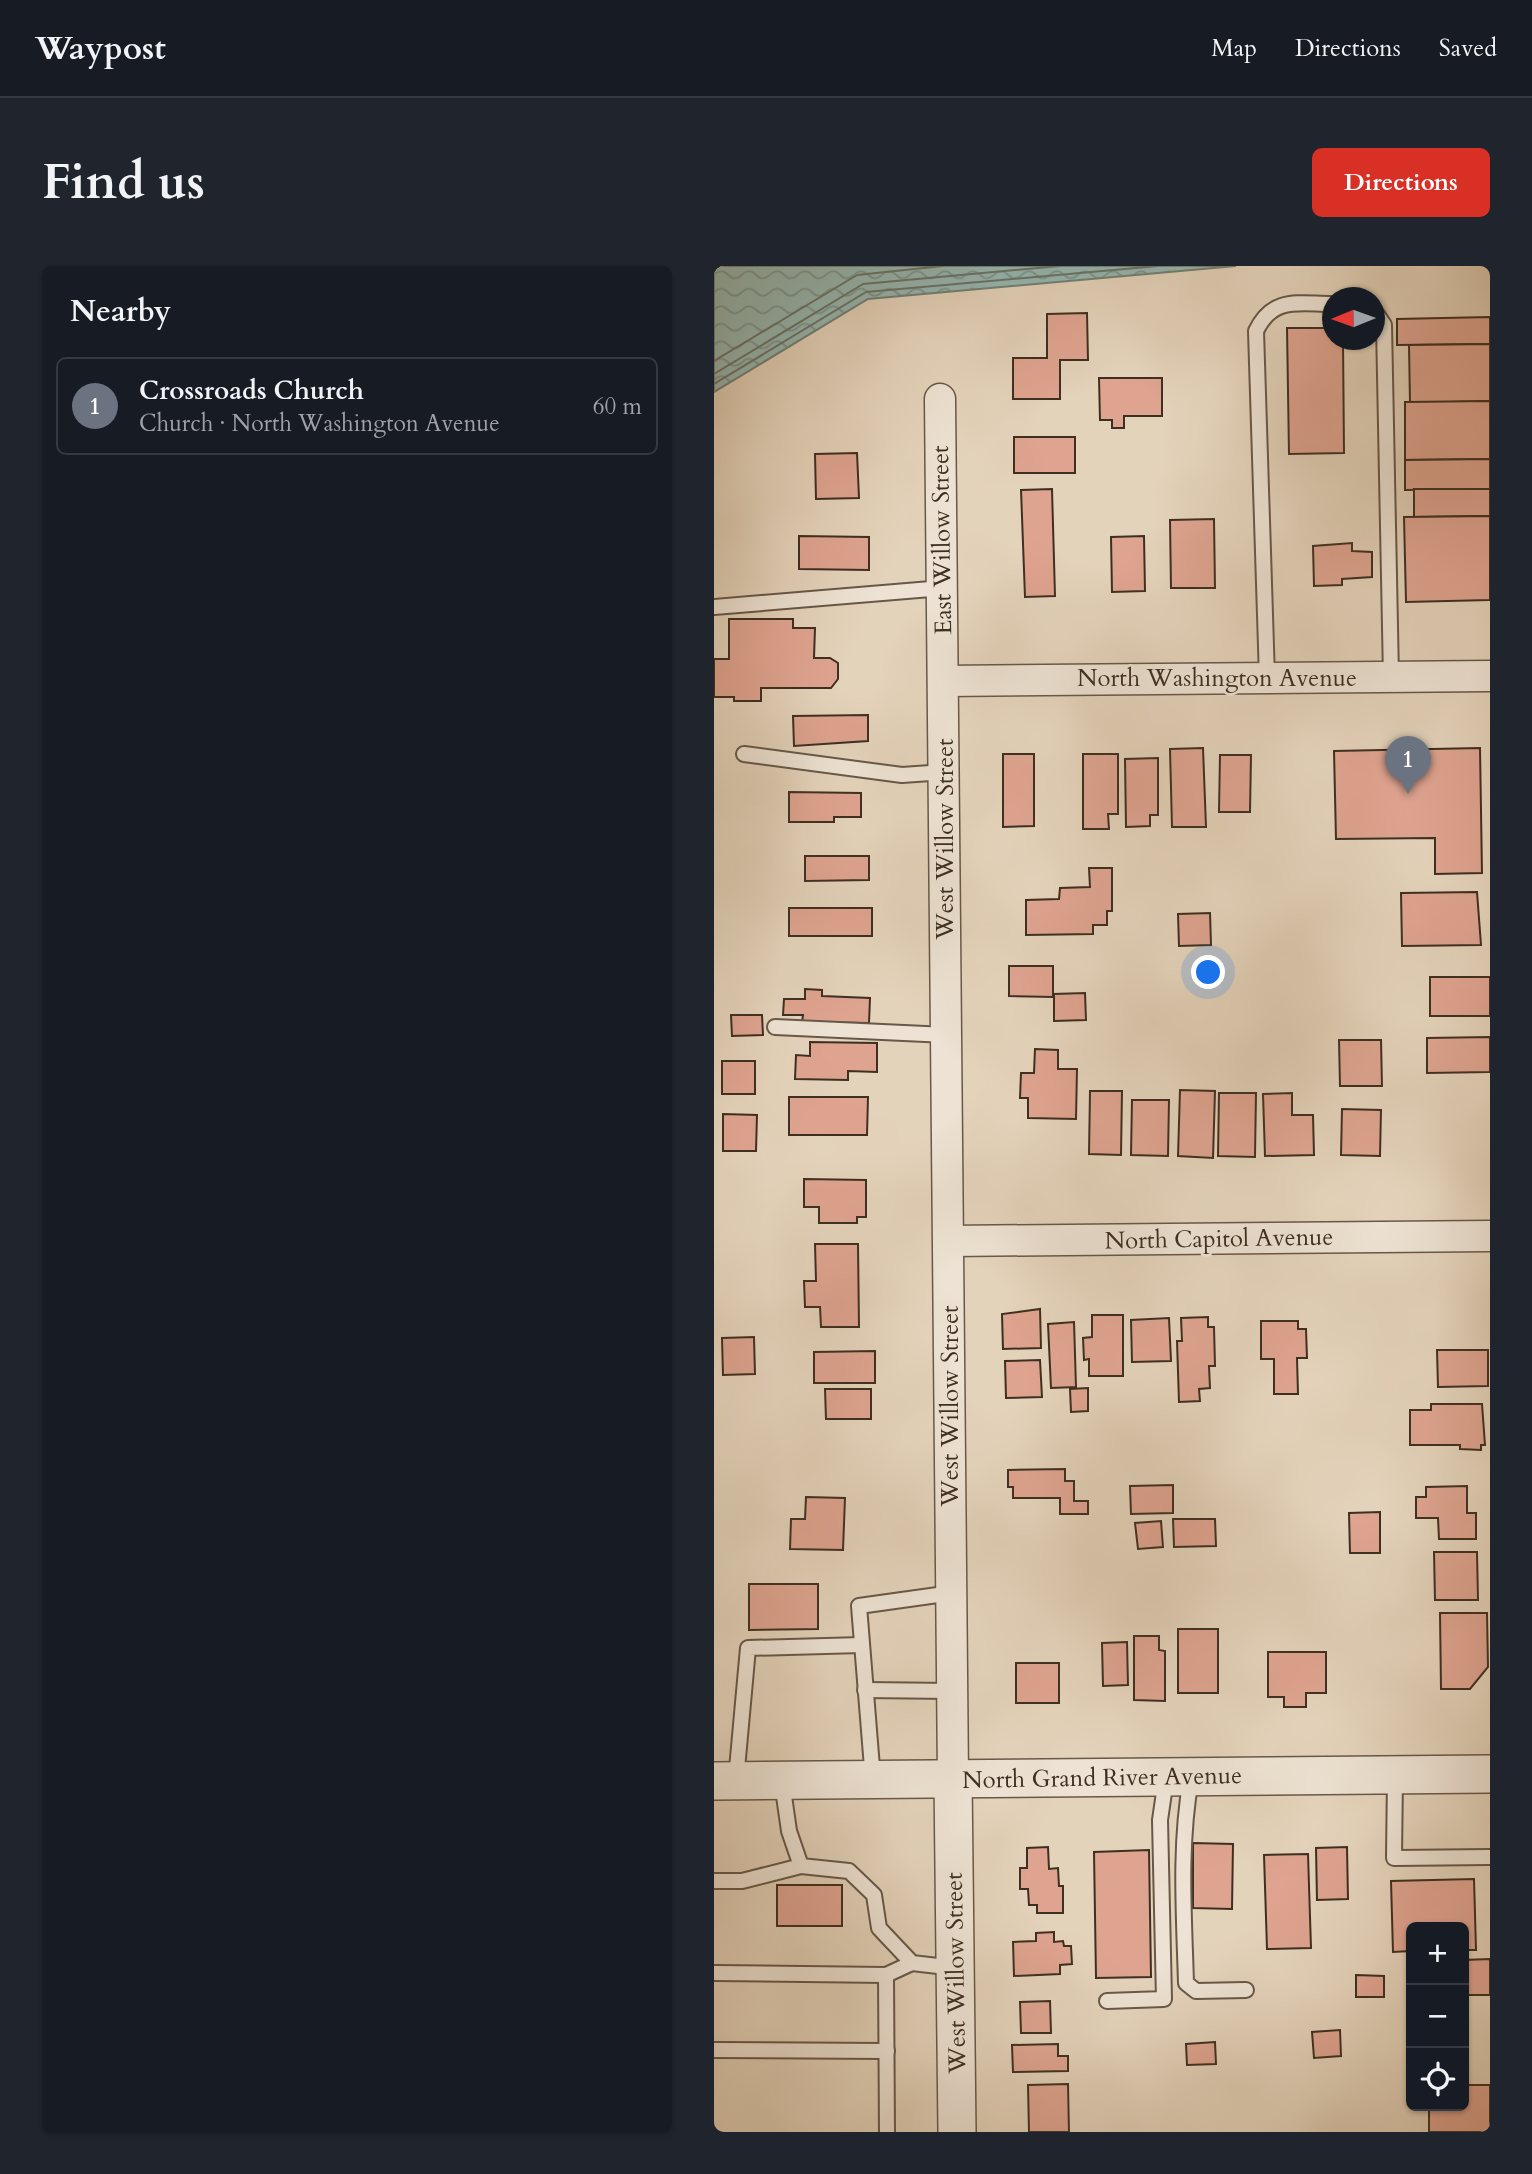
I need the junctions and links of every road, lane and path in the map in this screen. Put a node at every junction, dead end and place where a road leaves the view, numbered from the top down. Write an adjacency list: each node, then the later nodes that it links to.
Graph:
1 (1322, 304): 8 (lane)
2 (1384, 350): 7 (lane)
3 (940, 399): 4 (street, East Willow Street)
4 (943, 588): 5 (lane); 9 (street, East Willow Street)
5 (714, 607)
6 (1490, 676): 7 (street, North Washington Avenue)
7 (1391, 677): 8 (street, North Washington Avenue)
8 (1267, 678): 9 (street, North Washington Avenue)
9 (944, 681): 11 (street, West Willow Street)
10 (744, 754): 11 (lane)
11 (945, 772): 13 (street, West Willow Street)
12 (775, 1027): 13 (lane)
13 (947, 1035): 15 (street, West Willow Street)
14 (1490, 1236): 15 (street, North Capitol Avenue)
15 (949, 1241): 16 (street, West Willow Street)
16 (952, 1593): 17 (lane); 19 (street, West Willow Street)
17 (862, 1645): 18 (lane); 26 (lane)
18 (865, 1690): 19 (lane); 25 (lane)
19 (952, 1691): 23 (street, West Willow Street)
20 (1490, 1774): 21 (street, North Grand River Avenue)
21 (1395, 1775): 22 (street, North Grand River Avenue); 27 (lane)
22 (1179, 1777): 23 (street, North Grand River Avenue); 34 (lane); 35 (lane)
23 (953, 1779): 25 (street, North Grand River Avenue); 31 (street, West Willow Street)
24 (782, 1780): 25 (street, North Grand River Avenue); 26 (street, North Grand River Avenue); 28 (lane)
25 (873, 1780)
26 (725, 1781)
27 (1490, 1857)
28 (802, 1866): 29 (lane); 30 (lane)
29 (714, 1881)
30 (912, 1963): 31 (lane); 33 (lane)
31 (957, 1969): 39 (street, West Willow Street)
32 (714, 1973): 33 (lane)
33 (886, 1975): 37 (lane)
34 (1246, 1990)
35 (1107, 2001)
36 (714, 2050): 37 (lane)
37 (887, 2051): 38 (lane)
38 (887, 2132)
39 (957, 2132)

